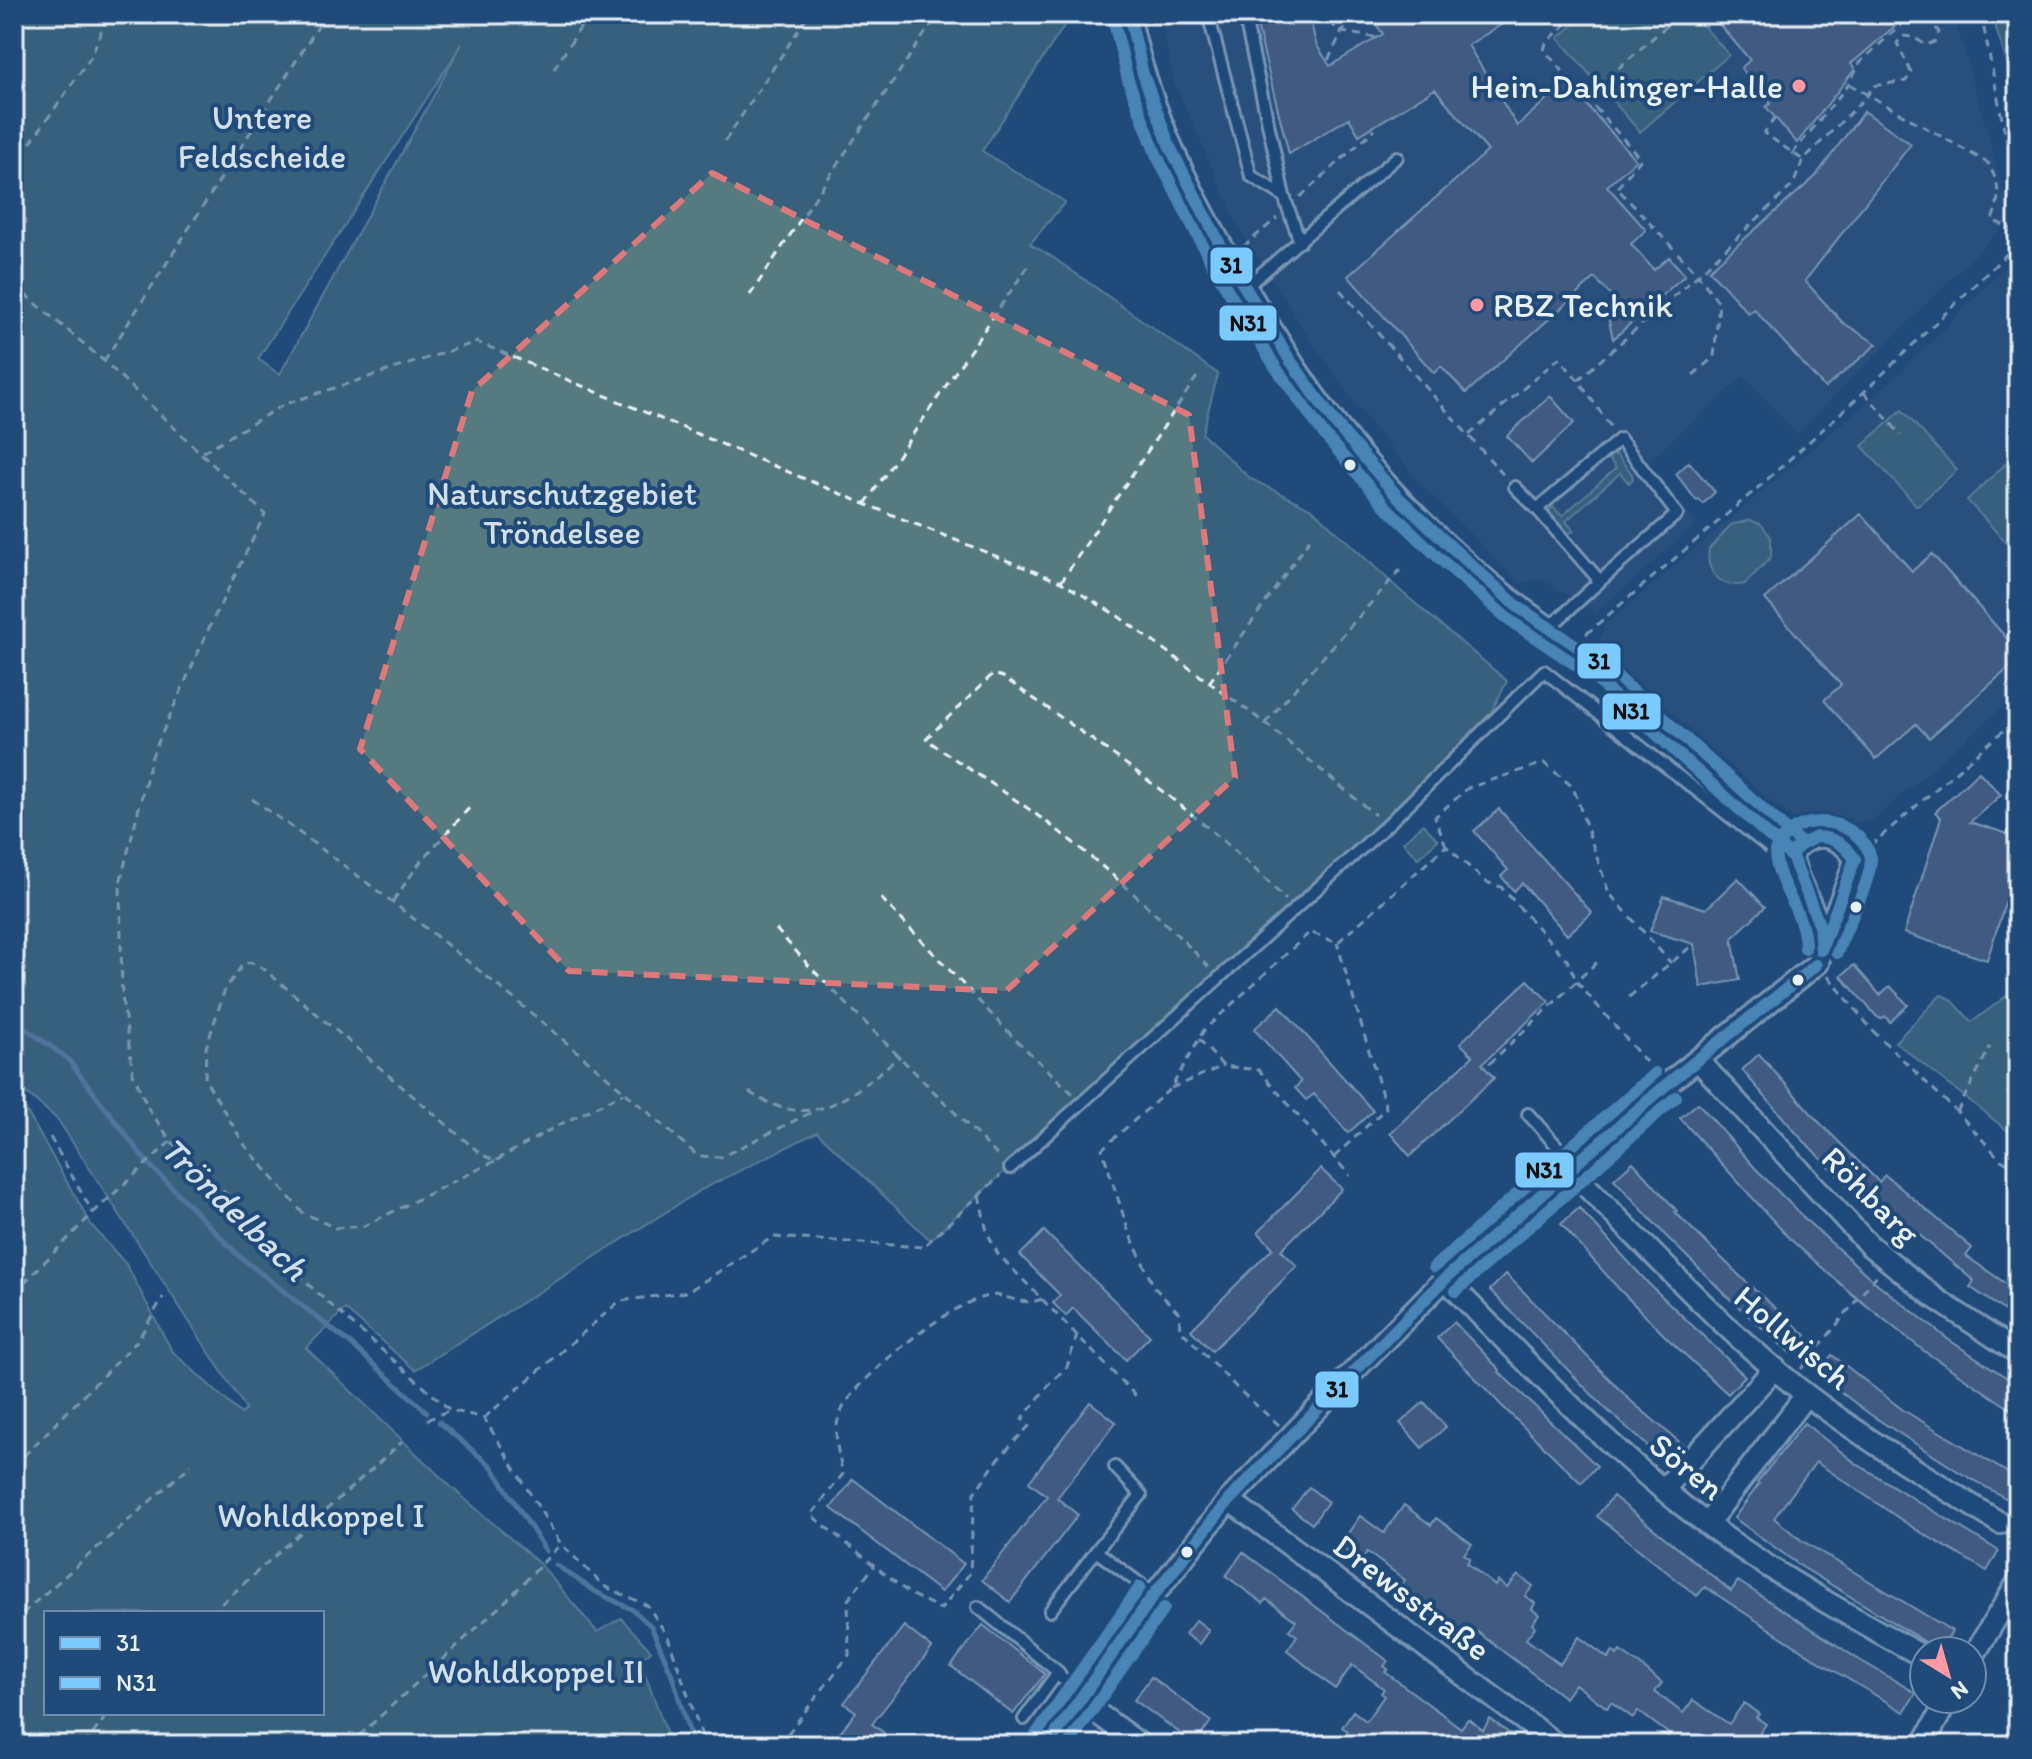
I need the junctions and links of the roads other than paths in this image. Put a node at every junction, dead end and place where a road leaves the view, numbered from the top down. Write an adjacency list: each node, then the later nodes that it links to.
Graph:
1 (1129, 14): 7 (street)
2 (1208, 14): 5 (lane)
3 (1244, 14): 5 (lane)
4 (1397, 157): 6 (lane)
5 (1284, 196): 6 (lane)
6 (1300, 242): 7 (lane)
7 (1246, 287): 11 (street)
8 (1515, 487): 9 (lane)
9 (1537, 509): 10 (lane); 10 (lane)
10 (1600, 581): 11 (lane)
11 (1549, 628): 12 (lane)
12 (1797, 849): 13 (street); 13 (street); 16 (lane)
13 (1824, 935): 14 (street)
14 (1698, 1060): 17 (street); 19 (street, Röhbarg)
15 (1528, 1114): 17 (lane)
16 (1010, 1168)
17 (1572, 1168): 18 (street); 20 (street, Hollwisch)
18 (1445, 1279): 22 (street, Sören); 23 (street)
19 (2018, 1353)
20 (1791, 1381): 22 (street); 24 (street, Hollwisch); 25 (street)
21 (1115, 1467): 26 (lane)
22 (1663, 1490): 25 (street, Sören)
23 (1229, 1500): 28 (street); 39 (street, Drewsstraße)
24 (2000, 1523)
25 (1707, 1524): 32 (street, Sören)
26 (1096, 1551): 28 (lane); 30 (lane)
27 (2018, 1582): 31 (street)
28 (1155, 1595): 34 (street)
29 (978, 1607): 33 (lane)
30 (1050, 1611)
31 (1986, 1635)
32 (1908, 1648)
33 (1058, 1672): 34 (lane); 36 (lane)
34 (1081, 1696): 37 (street); 38 (street)
35 (1939, 1715): 40 (street)
36 (1024, 1719)
37 (1048, 1745)
38 (1141, 1745)
39 (1557, 1745)
40 (1923, 1745)

